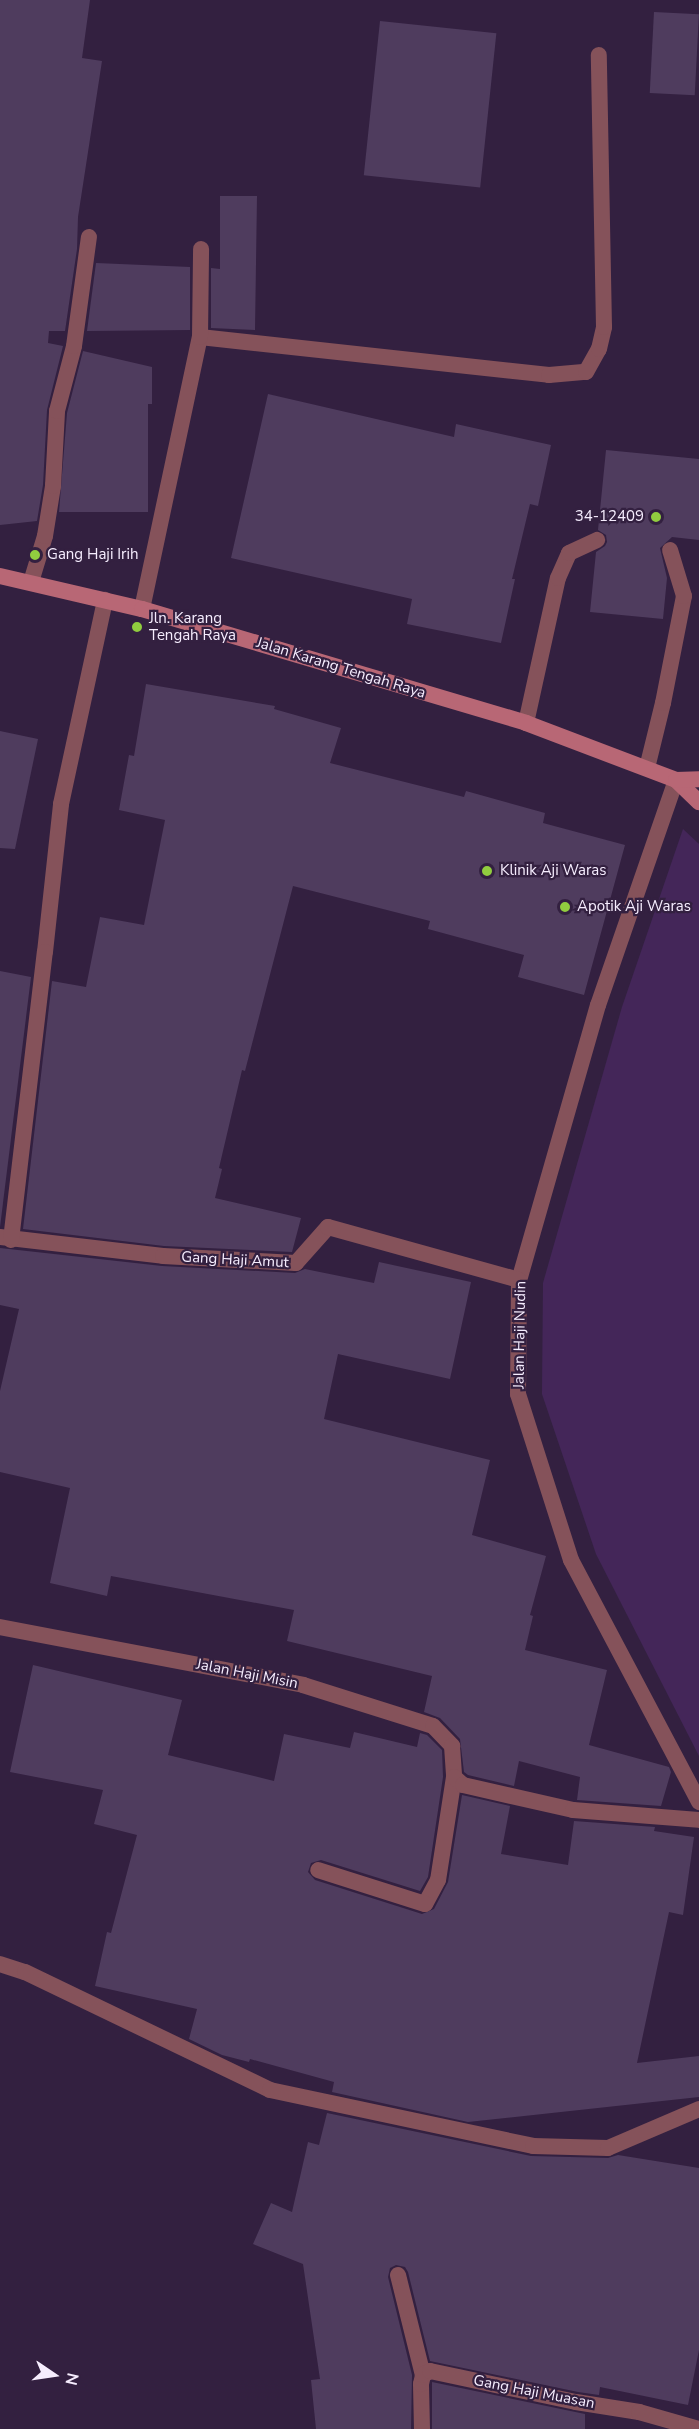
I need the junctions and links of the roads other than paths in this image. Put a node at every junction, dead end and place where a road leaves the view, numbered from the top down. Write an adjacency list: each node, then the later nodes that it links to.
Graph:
1 (599, 55): 4 (street)
2 (89, 237): 8 (street)
3 (201, 249): 4 (street)
4 (200, 337): 10 (street)
5 (597, 540): 11 (street)
6 (670, 550): 12 (street)
7 (0, 576): 8 (main road, Jalan Karang Tengah Raya)
8 (31, 582): 9 (main road, Jalan Karang Tengah Raya)
9 (105, 600): 10 (main road, Jalan Karang Tengah Raya); 16 (street)
10 (142, 609): 11 (main road, Jalan Karang Tengah Raya)
11 (526, 723): 12 (main road, Jalan Karang Tengah Raya)
12 (647, 768): 14 (main road, Jalan Karang Tengah Raya)
13 (699, 779): 14 (main road, Jalan Karang Tengah Raya)
14 (676, 780): 15 (main road, Jalan Karang Tengah Raya); 17 (street, Jalan Haji Nudin)
15 (699, 802)
16 (5, 1238): 17 (street, Gang Haji Amut)
17 (519, 1280): 20 (street, Jalan Haji Nudin)
18 (0, 1627): 19 (street, Jalan Haji Misin)
19 (454, 1777): 21 (street); 22 (street, Jalan Haji Misin)
20 (699, 1802)
21 (699, 1820)
22 (318, 1870)
23 (0, 1964): 24 (street)
24 (699, 2109)
25 (398, 2276): 26 (street)
26 (423, 2375): 27 (street); 28 (street, Gang Haji Muasan)
27 (422, 2429)
28 (699, 2429)

